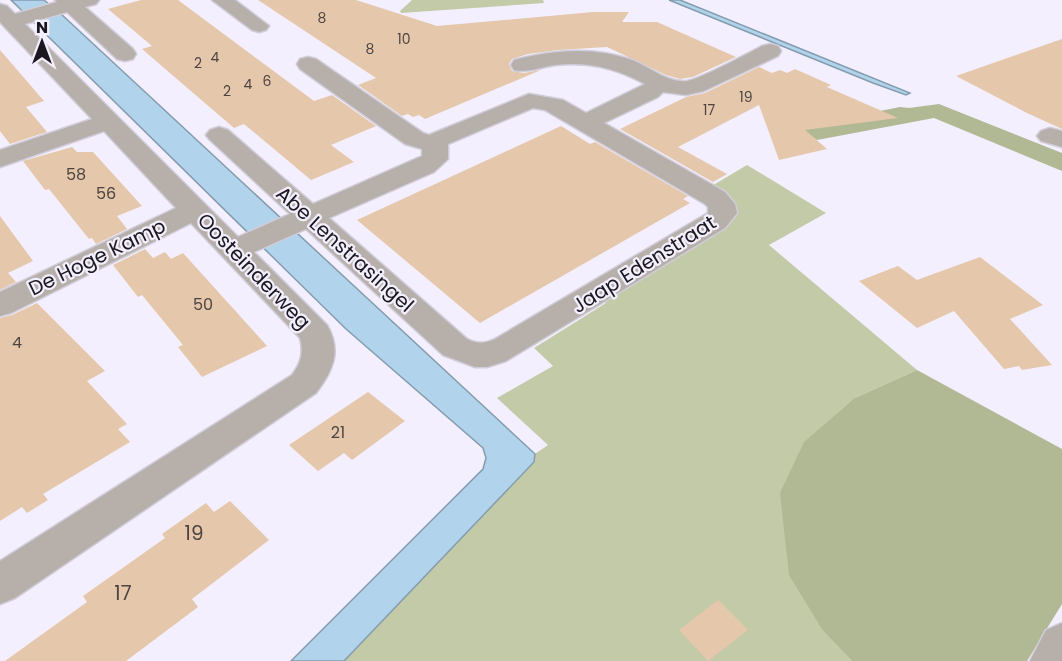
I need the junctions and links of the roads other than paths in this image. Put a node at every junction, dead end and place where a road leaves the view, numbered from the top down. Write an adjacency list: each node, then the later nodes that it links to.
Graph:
1 (222, 0): 4 (street)
2 (71, 3): 3 (street); 6 (street)
3 (10, 22): 10 (street, Oosteinderweg)
4 (259, 26)
5 (770, 51): 9 (street)
6 (125, 54)
7 (308, 64): 14 (street)
8 (522, 65): 9 (street)
9 (658, 84): 11 (street)
10 (102, 113): 13 (street); 15 (street); 16 (street, Oosteinderweg)
11 (585, 123): 14 (street); 20 (street, Jaap Edenstraat)
12 (219, 135): 17 (street, Abe Lenstrasingel)
13 (0, 137)
14 (435, 144): 17 (street)
15 (0, 159)
16 (194, 210): 18 (street, Oosteinderweg); 19 (street, De Hoge Kamp)
17 (299, 220): 18 (street); 20 (street, Abe Lenstrasingel)
18 (242, 245): 21 (street, Oosteinderweg)
19 (0, 305)
20 (477, 356)
21 (0, 585)
22 (1062, 645): 23 (street)
23 (1053, 661)

